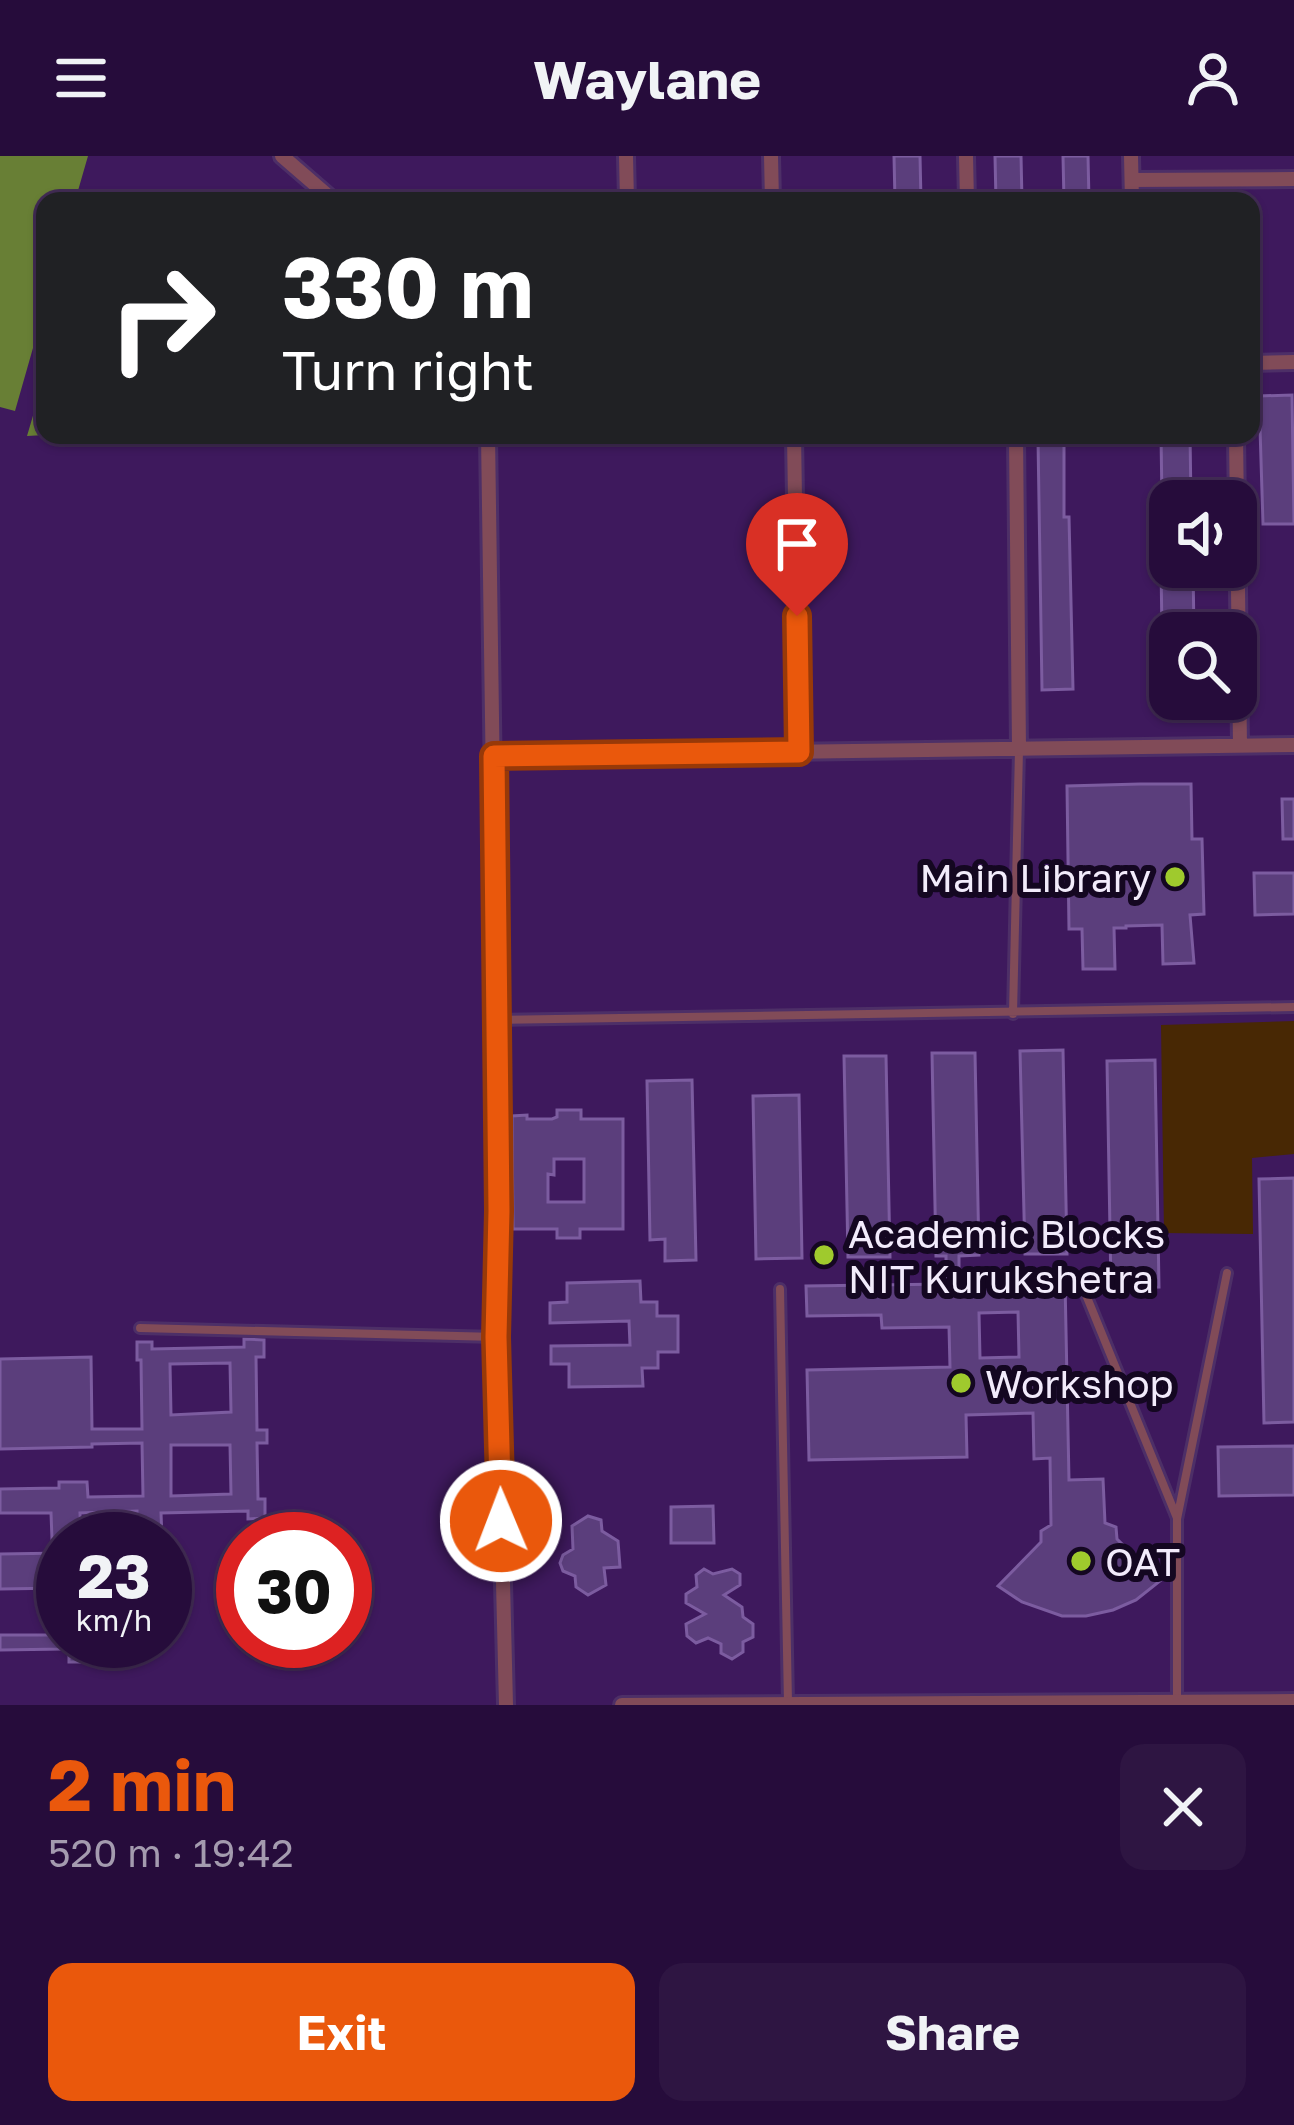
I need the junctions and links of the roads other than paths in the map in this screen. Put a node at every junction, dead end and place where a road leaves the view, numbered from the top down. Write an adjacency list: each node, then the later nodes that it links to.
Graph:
1 (282, 156): 8 (street)
2 (626, 156): 9 (street)
3 (771, 156): 10 (street)
4 (966, 156): 11 (street)
5 (1131, 156): 7 (street)
6 (1294, 179): 7 (street)
7 (1132, 180): 12 (street)
8 (324, 192)
9 (627, 192)
10 (772, 192)
11 (967, 192)
12 (1132, 192)
13 (1294, 362): 14 (street)
14 (1260, 363)
15 (488, 444): 23 (street)
16 (794, 444): 22 (street)
17 (1016, 444): 21 (street)
18 (1237, 444): 19 (street)
19 (1240, 745): 20 (street); 21 (street)
20 (1294, 745)
21 (1019, 748): 22 (street); 25 (lane)
22 (799, 752): 23 (street)
23 (494, 756): 26 (street)
24 (1294, 1007): 25 (lane)
25 (1013, 1014): 26 (lane)
26 (497, 1020): 31 (street)
27 (1227, 1273): 32 (lane)
28 (1082, 1285): 32 (lane)
29 (780, 1289): 34 (lane)
30 (140, 1328): 31 (lane)
31 (496, 1337): 37 (street)
32 (1178, 1519): 36 (lane)
33 (1294, 1701): 36 (street)
34 (788, 1703): 35 (street); 38 (street)
35 (843, 1704): 36 (street)
36 (1177, 1704)
37 (506, 1705)
38 (622, 1705)

